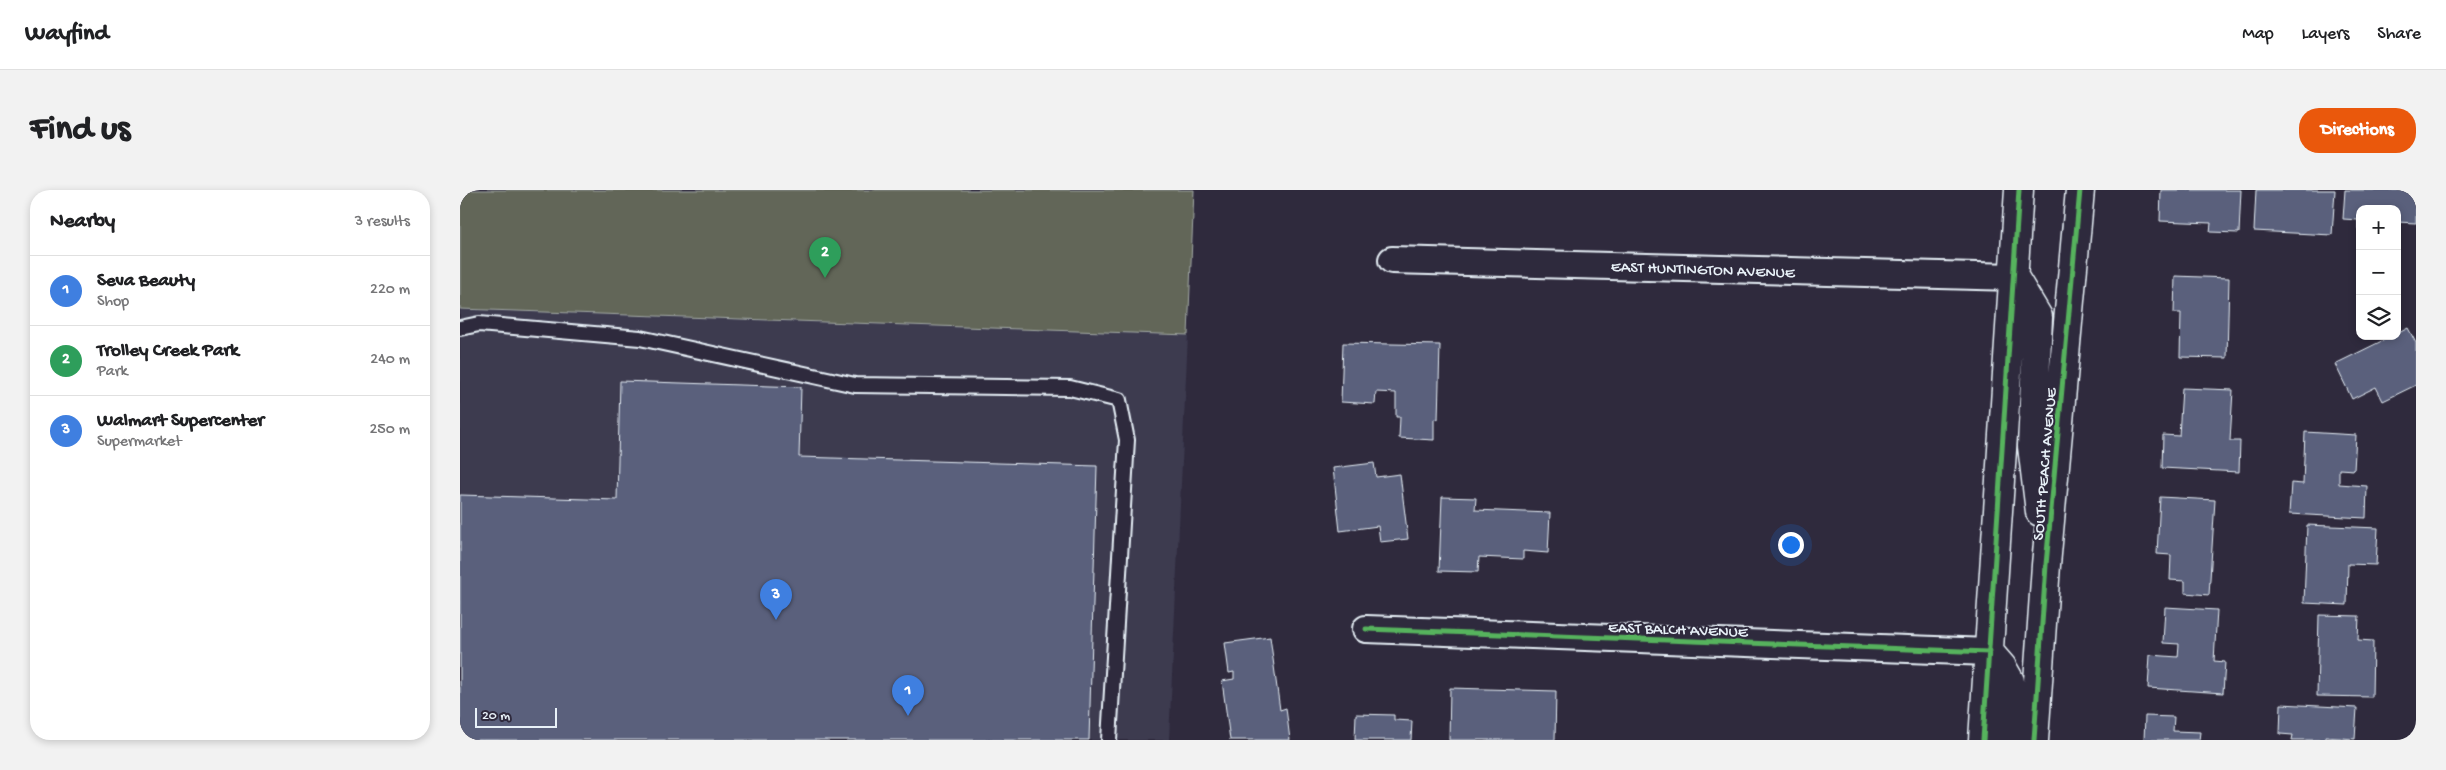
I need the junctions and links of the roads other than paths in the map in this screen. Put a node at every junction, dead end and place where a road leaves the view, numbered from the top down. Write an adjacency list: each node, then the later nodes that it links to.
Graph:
1 (2020, 190): 4 (main road)
2 (2080, 190): 6 (main road, SOUTH PEACH AVENUE)
3 (1392, 260): 4 (street, EAST HUNTINGTON AVENUE)
4 (2014, 277): 6 (main road); 8 (main road)
5 (460, 328): 9 (lane)
6 (2046, 565): 12 (main road, SOUTH PEACH AVENUE)
7 (1366, 629): 8 (street, EAST BALCH AVENUE)
8 (1989, 652): 10 (main road); 11 (main road)
9 (1109, 740)
10 (1983, 740)
11 (2008, 740)
12 (2034, 740)

